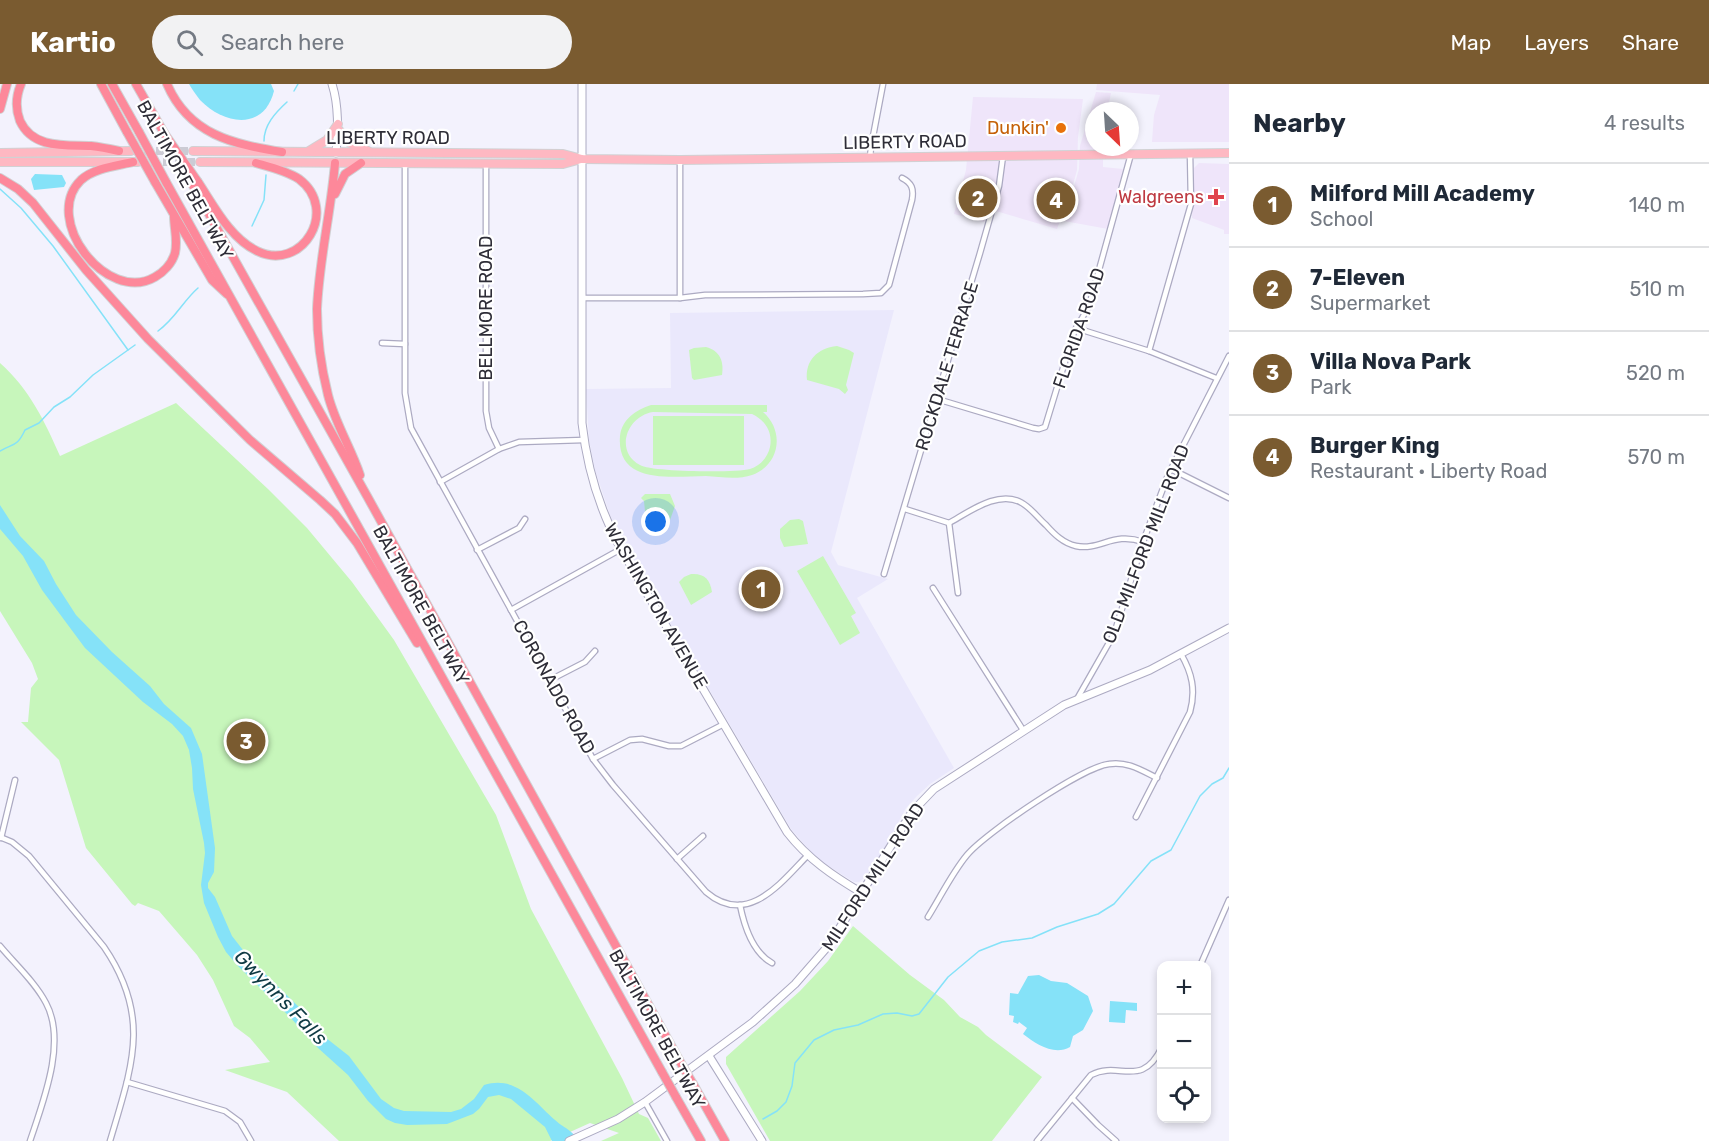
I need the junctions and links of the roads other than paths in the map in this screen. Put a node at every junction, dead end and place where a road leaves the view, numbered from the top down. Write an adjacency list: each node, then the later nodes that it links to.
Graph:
1 (7, 84): 12 (highway)
2 (21, 84): 14 (highway)
3 (97, 84): 11 (highway)
4 (101, 84): 11 (highway)
5 (112, 84): 46 (highway, BALTIMORE BELTWAY, bridge)
6 (136, 84): 41 (highway, BALTIMORE BELTWAY, bridge)
7 (167, 84): 17 (highway)
8 (332, 84): 13 (main road)
9 (582, 84): 29 (main road, WASHINGTON AVENUE)
10 (884, 84): 28 (street)
11 (113, 106): 43 (highway, bridge)
12 (0, 109)
13 (338, 126): 19 (main road); 20 (main road); 21 (main road)
14 (119, 150): 15 (main road); 18 (main road)
15 (131, 151)
16 (194, 151): 17 (main road, LIBERTY ROAD)
17 (282, 152): 19 (main road, LIBERTY ROAD)
18 (0, 153)
19 (305, 153): 20 (main road, LIBERTY ROAD)
20 (336, 153): 21 (main road, LIBERTY ROAD); 35 (main road)
21 (372, 153): 29 (main road, LIBERTY ROAD)
22 (1190, 153): 23 (main road, LIBERTY ROAD); 24 (main road, LIBERTY ROAD); 50 (street)
23 (1229, 153)
24 (1139, 154)
25 (1085, 155): 26 (main road, LIBERTY ROAD)
26 (1003, 156): 28 (main road, LIBERTY ROAD); 53 (street, ROCKDALE TERRACE)
27 (1130, 156): 47 (street, FLORIDA ROAD)
28 (870, 158): 30 (main road, LIBERTY ROAD)
29 (582, 159): 30 (main road, LIBERTY ROAD); 38 (main road, LIBERTY ROAD); 44 (main road, WASHINGTON AVENUE)
30 (681, 160): 45 (street)
31 (0, 162): 32 (main road)
32 (135, 162): 43 (highway)
33 (200, 162): 34 (main road, LIBERTY ROAD)
34 (256, 163): 35 (main road, LIBERTY ROAD); 41 (highway)
35 (335, 163): 36 (main road, LIBERTY ROAD); 42 (highway)
36 (361, 163): 37 (main road, LIBERTY ROAD); 42 (highway)
37 (405, 163): 38 (main road, LIBERTY ROAD); 49 (street, CORONADO ROAD)
38 (486, 164): 55 (street, BELLMORE ROAD)
39 (0, 178): 76 (highway)
40 (902, 178): 45 (street)
41 (194, 182): 58 (highway, BALTIMORE BELTWAY)
42 (331, 206): 58 (highway)
43 (174, 216): 46 (highway)
44 (582, 298): 45 (street); 54 (main road, WASHINGTON AVENUE)
45 (680, 298)
46 (235, 303): 76 (highway, BALTIMORE BELTWAY)
47 (1076, 328): 50 (street); 53 (street, FLORIDA ROAD)
48 (382, 343): 49 (street)
49 (405, 344): 57 (street, CORONADO ROAD)
50 (1149, 351): 52 (street)
51 (1229, 356): 52 (street, OLD MILFORD MILL ROAD)
52 (1216, 378): 56 (street, OLD MILFORD MILL ROAD)
53 (937, 399): 60 (street, ROCKDALE TERRACE)
54 (584, 440): 55 (street); 64 (main road, WASHINGTON AVENUE)
55 (499, 449): 57 (street)
56 (1171, 469): 59 (street); 63 (street, OLD MILFORD MILL ROAD)
57 (440, 482): 65 (street, CORONADO ROAD)
58 (367, 496): 104 (highway, BALTIMORE BELTWAY, bridge)
59 (1229, 498)
60 (905, 509): 62 (street); 66 (street, ROCKDALE TERRACE)
61 (525, 519): 65 (street)
62 (949, 523): 63 (street); 68 (street)
63 (1143, 542): 74 (street, OLD MILFORD MILL ROAD)
64 (621, 549): 69 (street); 75 (main road, WASHINGTON AVENUE)
65 (477, 550): 69 (street, CORONADO ROAD)
66 (884, 574)
67 (933, 588): 77 (street)
68 (958, 593)
69 (511, 610): 73 (street, CORONADO ROAD)
70 (1229, 628): 72 (main road, MILFORD MILL ROAD)
71 (595, 651): 73 (street)
72 (1181, 654): 74 (main road, MILFORD MILL ROAD); 79 (street)
73 (550, 680): 78 (street, CORONADO ROAD)
74 (1077, 699): 77 (main road, MILFORD MILL ROAD)
75 (724, 724): 78 (street); 84 (main road, WASHINGTON AVENUE)
76 (470, 728): 103 (highway, BALTIMORE BELTWAY, bridge)
77 (1023, 730): 86 (main road, MILFORD MILL ROAD)
78 (593, 759): 85 (street, CORONADO ROAD)
79 (1157, 778): 81 (street); 89 (street)
80 (15, 780): 83 (street)
81 (1136, 817)
82 (703, 836): 85 (street)
83 (0, 838): 95 (street)
84 (807, 856): 86 (main road, WASHINGTON AVENUE); 88 (street)
85 (677, 859): 88 (street, CORONADO ROAD)
86 (862, 893): 94 (main road, MILFORD MILL ROAD)
87 (1229, 900): 91 (street)
88 (740, 905): 92 (street)
89 (928, 917)
90 (0, 947): 98 (street)
91 (1202, 961)
92 (772, 963)
93 (1157, 1055): 96 (street)
94 (709, 1056): 97 (main road, MILFORD MILL ROAD); 105 (main road)
95 (127, 1082): 99 (street); 100 (street)
96 (1072, 1098): 106 (street); 107 (street)
97 (645, 1102): 101 (main road, MILFORD MILL ROAD); 102 (street)
98 (30, 1141)
99 (110, 1141)
100 (251, 1141)
101 (569, 1141)
102 (667, 1141)
103 (701, 1141)
104 (725, 1141)
105 (762, 1141)
106 (1037, 1141)
107 (1116, 1141)

